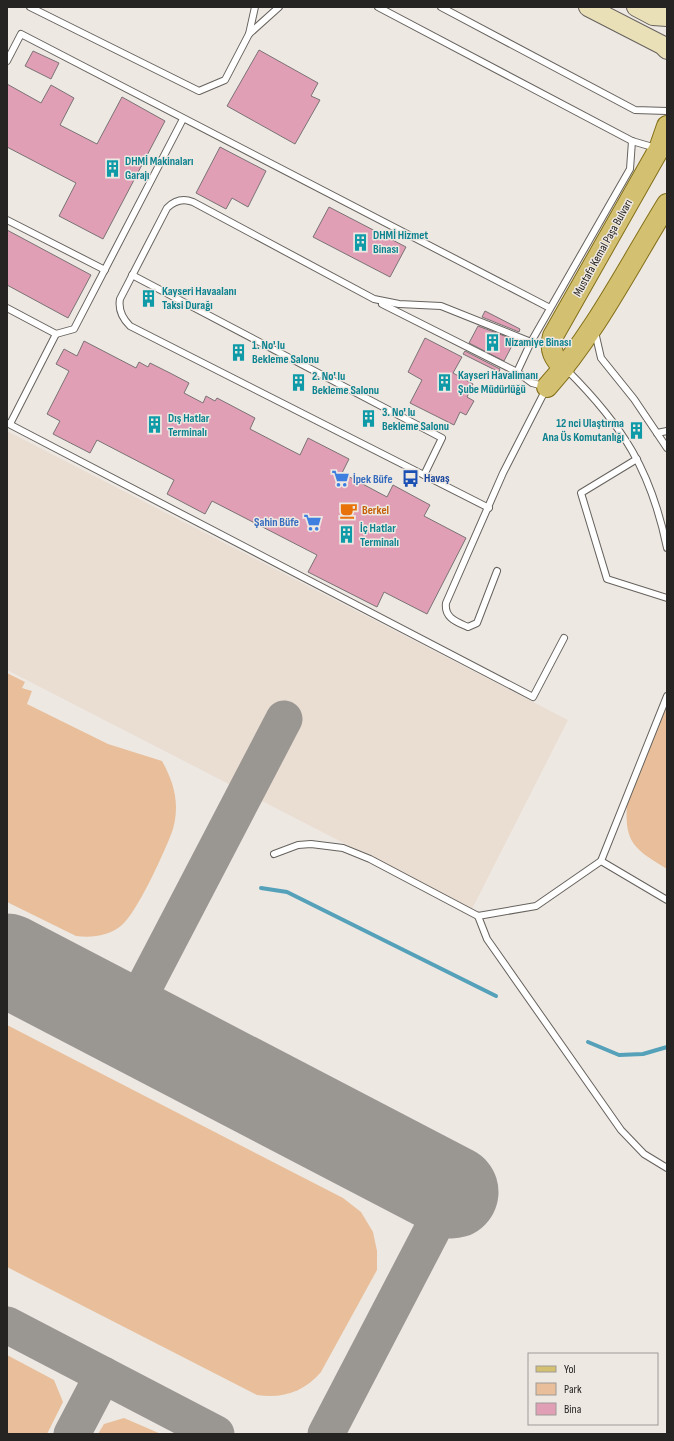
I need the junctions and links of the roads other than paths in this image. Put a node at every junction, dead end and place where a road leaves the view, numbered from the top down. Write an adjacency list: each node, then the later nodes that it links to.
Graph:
1 (30, 7): 9 (lane)
2 (255, 7): 9 (lane)
3 (280, 7): 9 (lane)
4 (378, 7): 15 (lane)
5 (440, 7): 12 (lane)
6 (588, 7): 10 (main road)
7 (636, 7): 8 (main road)
8 (667, 17)
9 (249, 34)
10 (667, 50)
11 (7, 60): 13 (lane)
12 (667, 111)
13 (183, 119): 19 (lane); 23 (lane)
14 (667, 126): 16 (main road, Mustafa Kemal Paşa Bulvarı)
15 (632, 141): 16 (lane); 23 (lane)
16 (663, 150): 27 (main road, Mustafa Kemal Paşa Bulvarı)
17 (667, 204): 24 (main road)
18 (7, 220): 19 (lane)
19 (105, 270): 25 (lane)
20 (132, 275): 21 (lane); 35 (lane); 35 (lane)
21 (374, 299): 26 (lane); 28 (lane)
22 (7, 308): 25 (lane)
23 (550, 308): 26 (lane)
24 (593, 325): 27 (main road); 32 (lane)
25 (56, 334): 30 (lane)
26 (530, 342): 28 (lane)
27 (564, 368): 29 (main road); 34 (lane)
28 (517, 372): 29 (lane)
29 (547, 387): 36 (lane)
30 (8, 424): 40 (lane)
31 (667, 431): 32 (lane)
32 (657, 432): 33 (lane)
33 (667, 448)
34 (637, 459): 37 (lane); 39 (lane)
35 (424, 475): 36 (lane)
36 (489, 508): 38 (lane)
37 (667, 548)
38 (497, 571)
39 (667, 598)
40 (564, 638)
41 (667, 696): 43 (lane)
42 (274, 854): 45 (lane)
43 (601, 861): 44 (lane); 45 (lane)
44 (667, 900)
45 (478, 916): 46 (lane)
46 (667, 1168)

